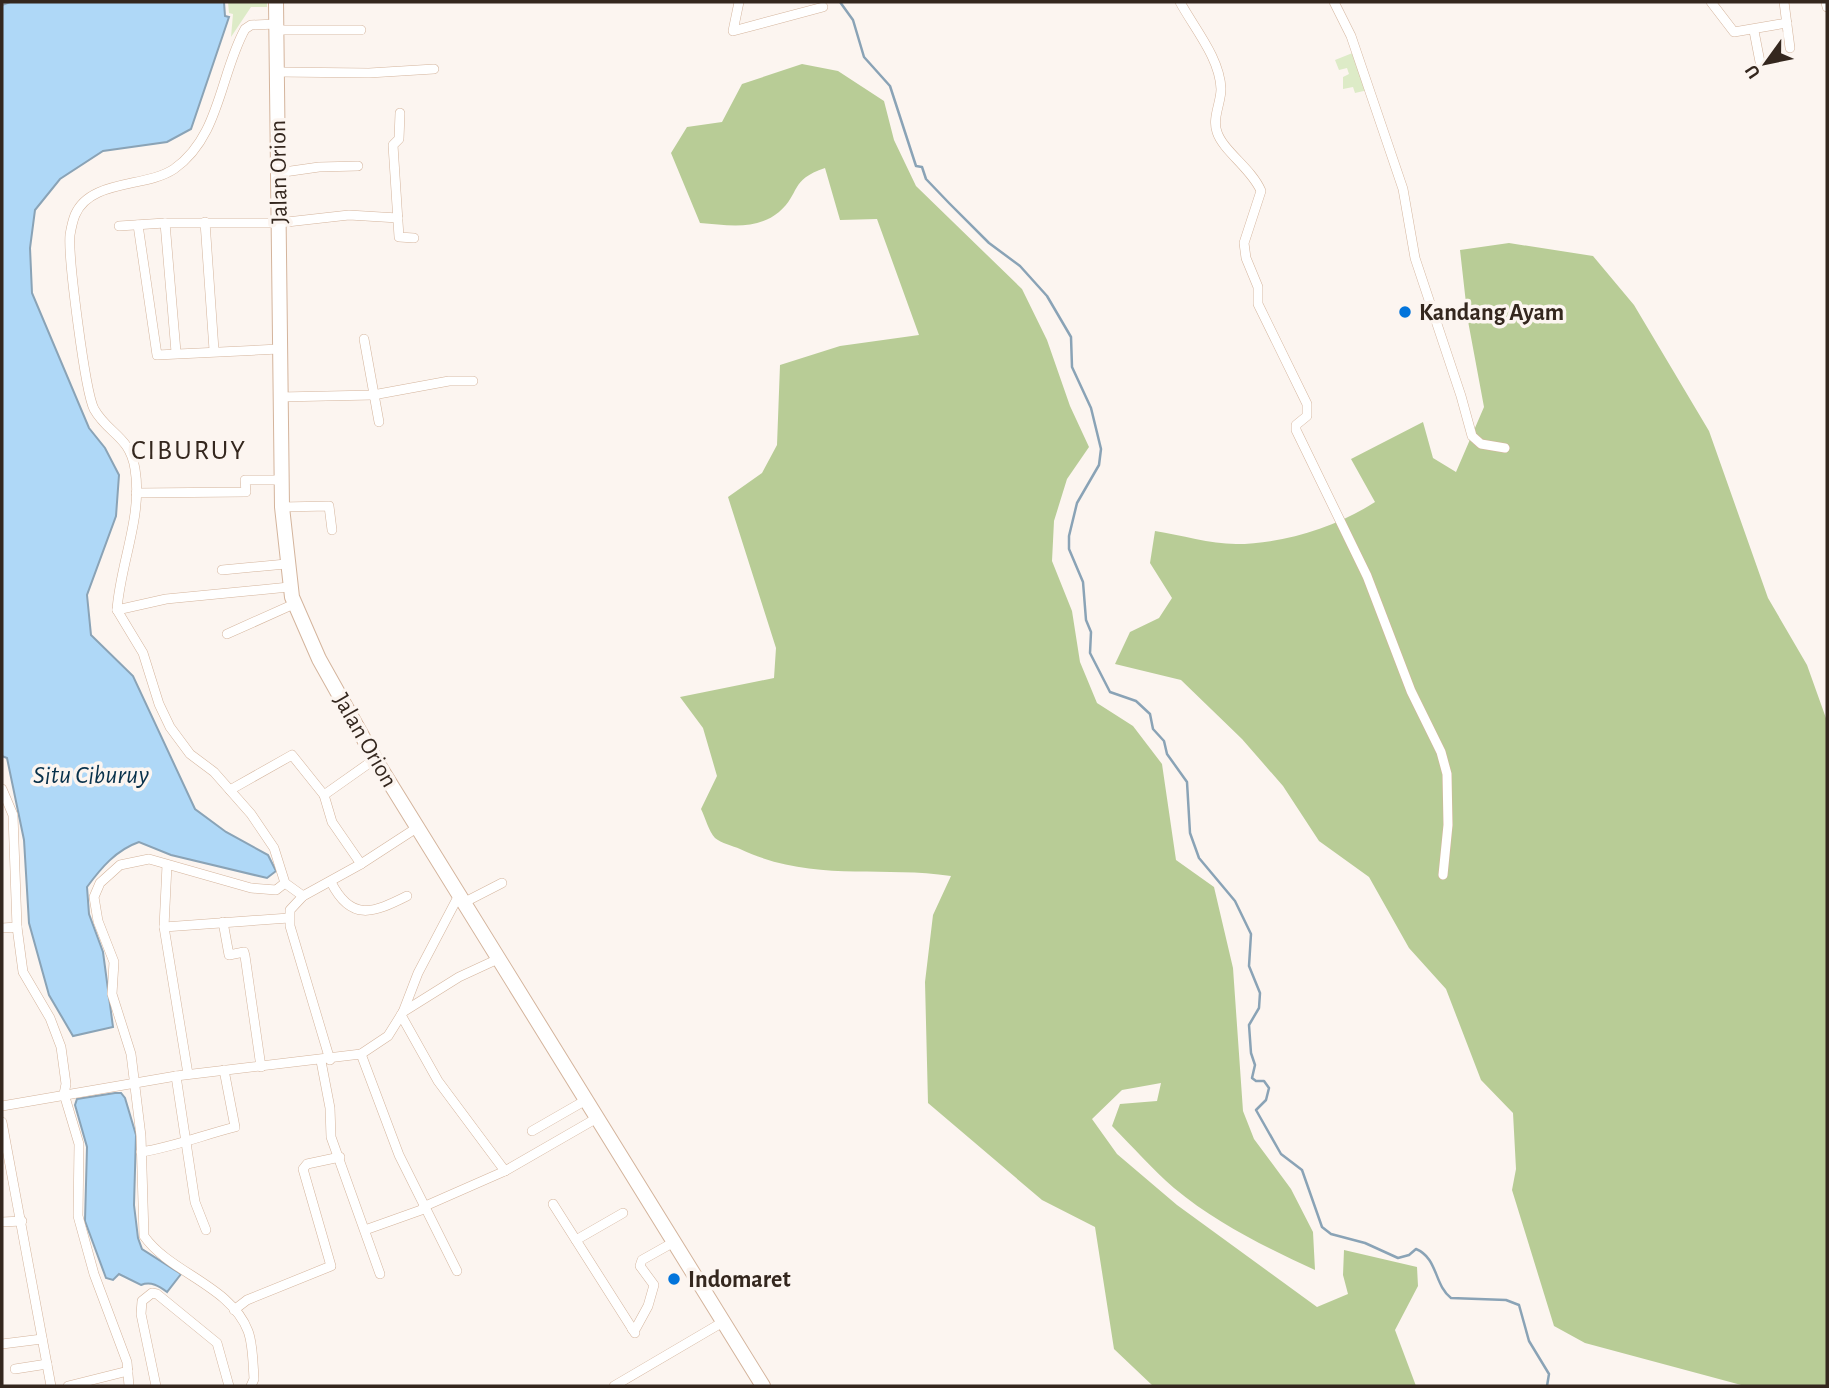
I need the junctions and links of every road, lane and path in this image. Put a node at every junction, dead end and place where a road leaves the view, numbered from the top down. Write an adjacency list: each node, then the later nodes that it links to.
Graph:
1 (276, 2): 11 (highway, Jalan Orion)
2 (739, 2): 8 (street)
3 (1180, 2): 54 (street)
4 (1334, 2): 36 (street)
5 (1711, 2): 13 (street)
6 (1784, 2): 10 (street)
7 (1826, 2): 9 (street)
8 (823, 7)
9 (1827, 7)
10 (1787, 23): 13 (street); 14 (street)
11 (276, 27): 12 (street); 17 (highway, Jalan Orion); 38 (street)
12 (361, 30)
13 (1754, 31): 15 (street)
14 (1790, 48)
15 (1760, 62)
16 (434, 69): 17 (street)
17 (277, 72): 20 (highway, Jalan Orion)
18 (400, 113): 21 (street)
19 (358, 166): 20 (street)
20 (277, 173): 24 (highway, Jalan Orion)
21 (398, 218): 24 (street); 27 (street)
22 (205, 222): 23 (street); 24 (street); 30 (street)
23 (165, 223): 25 (street); 31 (street)
24 (278, 223): 29 (highway, Jalan Orion)
25 (138, 225): 26 (street); 31 (street)
26 (119, 226)
27 (414, 239)
28 (365, 339): 33 (street)
29 (279, 349): 30 (street); 34 (highway, Jalan Orion)
30 (214, 350): 31 (street)
31 (176, 352)
32 (472, 381): 33 (street)
33 (373, 395): 34 (street); 35 (street)
34 (280, 397): 37 (highway, Jalan Orion)
35 (379, 422)
36 (1505, 448)
37 (282, 480): 38 (street); 39 (highway, Jalan Orion)
38 (136, 493): 45 (street)
39 (282, 508): 40 (street); 41 (highway, Jalan Orion)
40 (332, 530)
41 (286, 564): 42 (street); 43 (highway, Jalan Orion)
42 (222, 570)
43 (289, 587): 44 (highway, Jalan Orion); 45 (street)
44 (294, 604): 46 (street); 47 (highway, Jalan Orion)
45 (117, 610): 49 (street)
46 (227, 634)
47 (375, 759): 50 (street); 51 (highway, Jalan Orion)
48 (2, 789): 65 (street)
49 (230, 790): 50 (street); 56 (street)
50 (324, 794): 52 (street)
51 (418, 827): 52 (street); 60 (highway, Jalan Orion)
52 (361, 864): 55 (street)
53 (167, 865): 56 (street); 63 (street); 74 (street)
54 (1443, 875)
55 (331, 882): 58 (street); 59 (street)
56 (285, 883): 58 (street)
57 (502, 883): 60 (street)
58 (303, 896): 61 (street)
59 (407, 896)
60 (462, 898): 66 (highway, Jalan Orion); 67 (street)
61 (289, 918): 62 (street); 69 (street)
62 (223, 922): 63 (street); 70 (street)
63 (164, 927): 72 (street)
64 (2, 928): 65 (street)
65 (17, 928): 75 (street)
66 (498, 959): 67 (street); 76 (highway, Jalan Orion)
67 (402, 1014): 68 (street); 84 (street)
68 (361, 1054): 69 (street); 86 (street)
69 (326, 1060): 70 (street); 83 (street)
70 (261, 1067): 71 (street)
71 (224, 1070): 72 (street); 81 (street)
72 (188, 1074): 73 (street)
73 (176, 1076): 74 (street); 81 (street)
74 (133, 1083): 75 (street); 82 (street)
75 (64, 1094): 77 (street); 102 (street)
76 (586, 1100): 78 (highway, Jalan Orion); 80 (street)
77 (2, 1106)
78 (597, 1118): 84 (street); 93 (highway, Jalan Orion)
79 (2, 1122): 88 (street)
80 (532, 1131)
81 (187, 1140): 82 (street); 90 (street)
82 (141, 1152): 96 (street)
83 (340, 1157): 91 (street); 96 (street)
84 (505, 1171): 86 (street)
85 (553, 1204): 92 (street)
86 (424, 1208): 91 (street); 94 (street)
87 (623, 1213): 92 (street)
88 (22, 1221): 89 (street); 98 (street)
89 (2, 1222)
90 (206, 1230)
91 (365, 1230): 95 (street)
92 (576, 1240): 93 (street)
93 (674, 1242): 97 (highway, Jalan Orion)
94 (457, 1271)
95 (380, 1273)
96 (234, 1310): 108 (street)
97 (723, 1322): 109 (street); 110 (highway, Jalan Orion)
98 (42, 1339): 99 (street); 100 (street)
99 (2, 1345)
100 (47, 1364): 101 (street); 103 (street)
101 (15, 1369)
102 (128, 1371): 104 (street); 105 (street)
103 (51, 1386)
104 (68, 1386)
105 (129, 1386)
106 (156, 1386): 107 (street)
107 (229, 1386)
108 (251, 1386)
109 (614, 1386)
110 (763, 1386)

